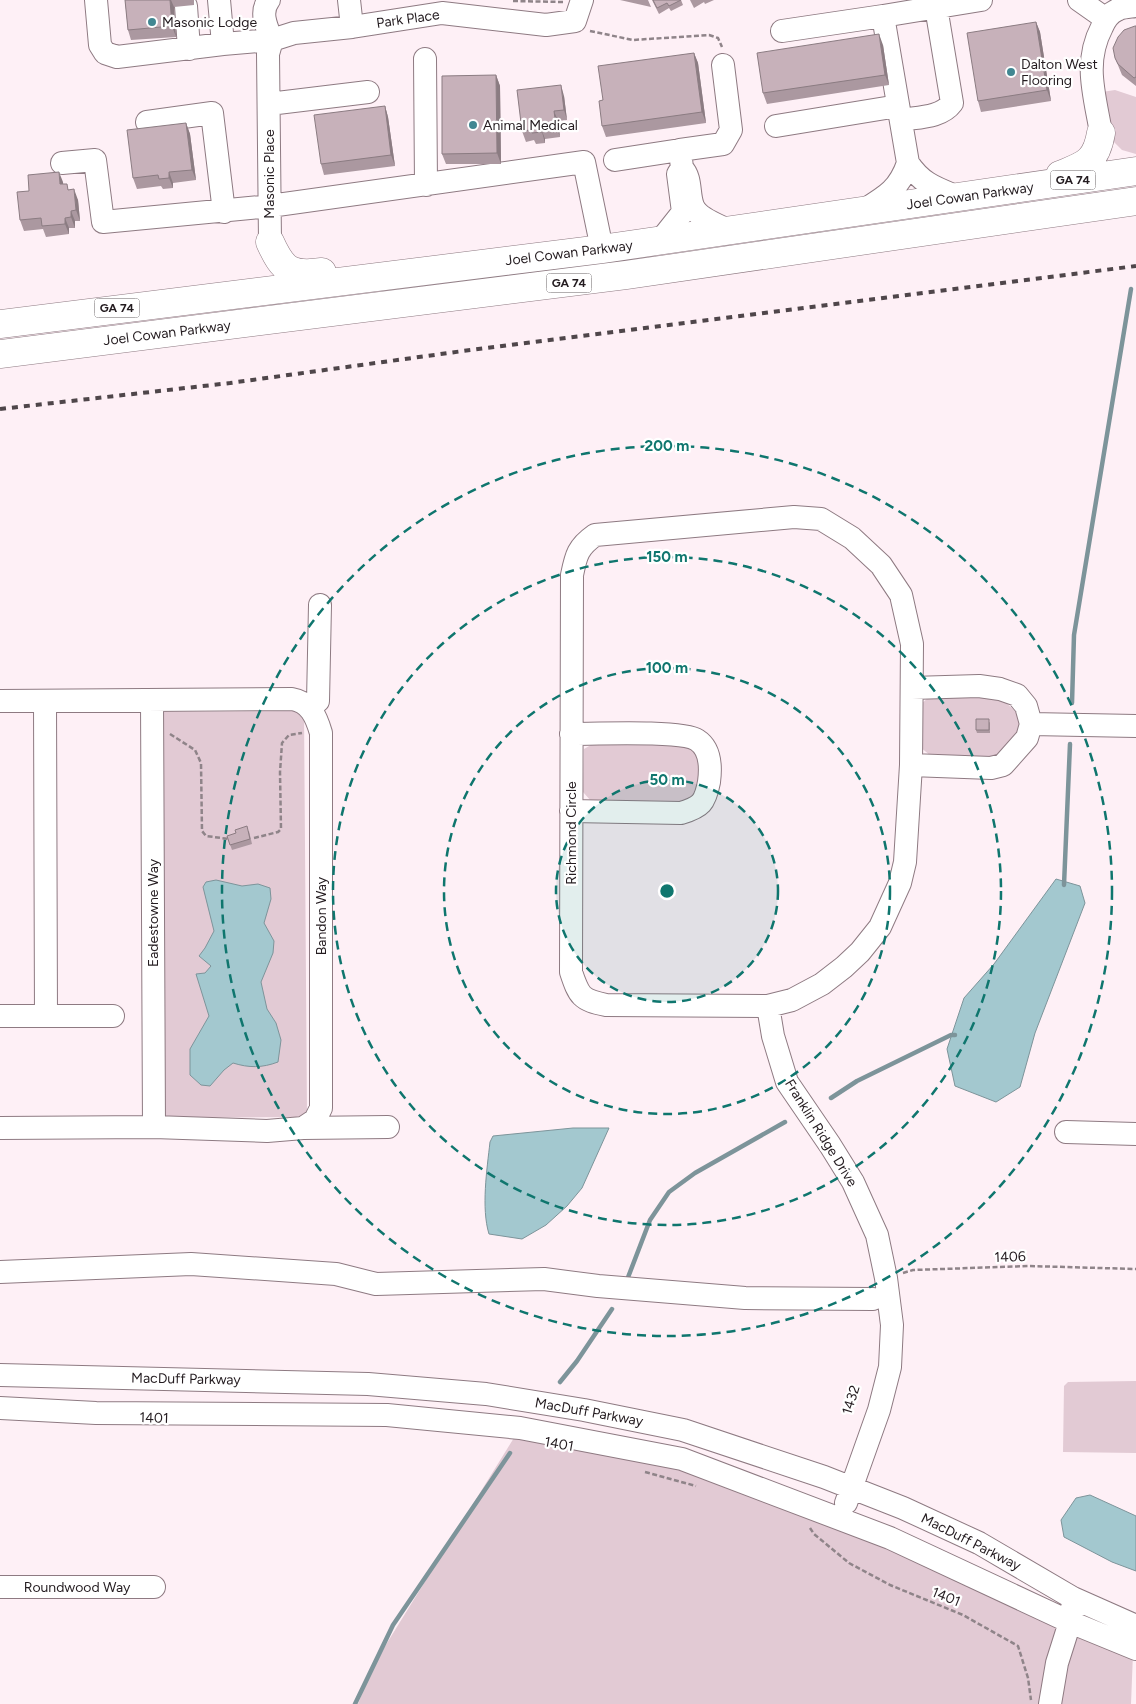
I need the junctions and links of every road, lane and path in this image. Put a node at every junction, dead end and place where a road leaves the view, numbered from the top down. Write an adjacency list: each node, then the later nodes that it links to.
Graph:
1 (96, 0): 17 (street, Park Place)
2 (219, 0): 16 (street)
3 (269, 0): 15 (street)
4 (349, 0): 13 (street)
5 (981, 0): 9 (street)
6 (1080, 0): 12 (street)
7 (186, 6): 17 (street)
8 (1136, 6): 12 (street)
9 (936, 7): 11 (street); 22 (street)
10 (571, 15): 13 (street, Park Place); 19 (path)
11 (883, 16): 14 (street); 22 (street)
12 (1106, 19): 25 (street)
13 (352, 28): 15 (street, Park Place)
14 (782, 30)
15 (272, 40): 16 (street, Park Place); 21 (street, Masonic Place)
16 (223, 44): 17 (street, Park Place)
17 (189, 49)
18 (425, 59): 32 (street)
19 (723, 65): 26 (street)
20 (368, 92): 21 (street)
21 (269, 104): 36 (street, Masonic Place)
22 (900, 113): 24 (street); 30 (street)
23 (147, 122): 38 (street)
24 (776, 126)
25 (1101, 134): 28 (main road); 33 (main road)
26 (681, 159): 27 (street); 39 (street); 40 (street)
27 (615, 160)
28 (1136, 162)
29 (62, 163): 38 (street)
30 (908, 163): 34 (street); 37 (street)
31 (1136, 171): 33 (main road, Joel Cowan Parkway / GA 74)
32 (426, 185): 36 (street); 42 (street)
33 (1036, 186): 34 (main road, Joel Cowan Parkway / GA 74)
34 (958, 197): 37 (main road, Joel Cowan Parkway / GA 74)
35 (1136, 201): 46 (main road, Joel Cowan Parkway / GA 74)
36 (270, 206): 38 (street); 41 (street, Masonic Place)
37 (862, 211): 39 (main road, Joel Cowan Parkway / GA 74)
38 (224, 212)
39 (730, 231): 40 (main road, Joel Cowan Parkway / GA 74)
40 (660, 241): 42 (main road, Joel Cowan Parkway / GA 74)
41 (270, 242): 43 (main road); 44 (main road, Masonic Place)
42 (602, 249): 43 (main road, Joel Cowan Parkway / GA 74)
43 (458, 267): 44 (main road, Joel Cowan Parkway / GA 74)
44 (234, 294): 45 (main road, Joel Cowan Parkway / GA 74)
45 (0, 324)
46 (0, 354)
47 (320, 604): 52 (street)
48 (912, 688): 53 (street); 56 (street, Richmond Circle); 57 (street, Richmond Circle)
49 (152, 700): 51 (street); 52 (street); 55 (street, Eadestowne Way)
50 (0, 701): 51 (street)
51 (45, 701): 63 (street)
52 (314, 716): 59 (path); 68 (street, Bandon Way)
53 (1030, 724): 54 (street); 57 (street)
54 (1136, 726)
55 (152, 728): 60 (path); 65 (street, Eadestowne Way)
56 (571, 734): 58 (street, Richmond Circle); 58 (street)
57 (910, 765): 61 (street, Richmond Circle)
58 (571, 811): 61 (street, Richmond Circle)
59 (254, 838)
60 (231, 839)
61 (768, 1006): 73 (street, Franklin Ridge Drive)
62 (0, 1016): 63 (street)
63 (46, 1016): 64 (street)
64 (113, 1016)
65 (154, 1127): 67 (street); 68 (street)
66 (388, 1127): 68 (street)
67 (0, 1128)
68 (303, 1128)
69 (1066, 1132): 70 (street)
70 (1136, 1134)
71 (1136, 1269): 73 (path, 1406)
72 (0, 1272): 74 (street)
73 (885, 1276): 79 (street, Franklin Ridge Drive)
74 (873, 1299)
75 (0, 1375): 79 (street, MacDuff Parkway)
76 (0, 1408): 80 (street, MacDuff Parkway)
77 (641, 1471): 78 (path)
78 (702, 1488)
79 (850, 1488): 81 (street, Franklin Ridge Drive); 84 (street, MacDuff Parkway)
80 (810, 1516): 81 (street, MacDuff Parkway); 88 (path, 1401)
81 (841, 1518): 85 (street, MacDuff Parkway)
82 (0, 1587): 83 (street, Roundwood Way)
83 (154, 1587)
84 (1073, 1598): 85 (street); 86 (street, MacDuff Parkway)
85 (1070, 1622): 87 (street, MacDuff Parkway); 88 (street)
86 (1136, 1626)
87 (1136, 1650)
88 (1040, 1701)

